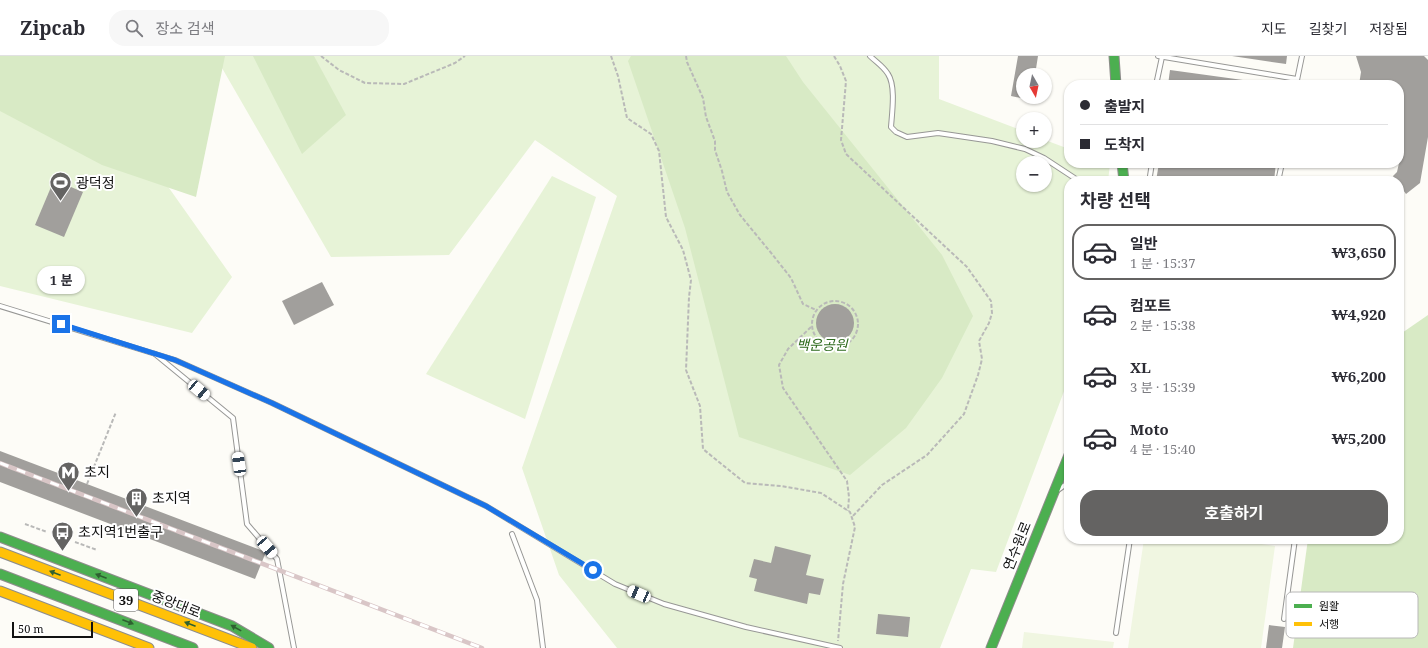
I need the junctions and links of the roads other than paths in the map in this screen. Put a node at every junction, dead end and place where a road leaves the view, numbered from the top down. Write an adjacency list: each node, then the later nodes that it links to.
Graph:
1 (870, 56): 8 (lane)
2 (1114, 56): 6 (main road)
3 (1160, 56): 5 (lane); 7 (lane)
4 (1302, 56): 5 (lane)
5 (1297, 79)
6 (1116, 80)
7 (1157, 80)
8 (1071, 176)
9 (0, 306): 10 (lane)
10 (153, 352): 29 (lane); 31 (lane)
11 (1064, 467): 13 (main road, 연수원로)
12 (1064, 486): 13 (lane)
13 (1053, 494): 32 (main road, 연수원로)
14 (512, 534): 30 (lane)
15 (0, 537): 28 (main road, one-way to 15)
16 (1129, 544): 24 (lane)
17 (1294, 544): 21 (lane)
18 (0, 552): 27 (main road, 중앙대로 / 39, one-way to 18)
19 (0, 574): 26 (main road, 39, one-way to 26)
20 (0, 591): 25 (main road)
21 (1288, 592)
22 (1286, 604): 23 (lane)
23 (1284, 619)
24 (1116, 633)
25 (150, 648)
26 (193, 648)
27 (252, 648)
28 (269, 648)
29 (294, 648)
30 (543, 648)
31 (839, 648)
32 (991, 648)

